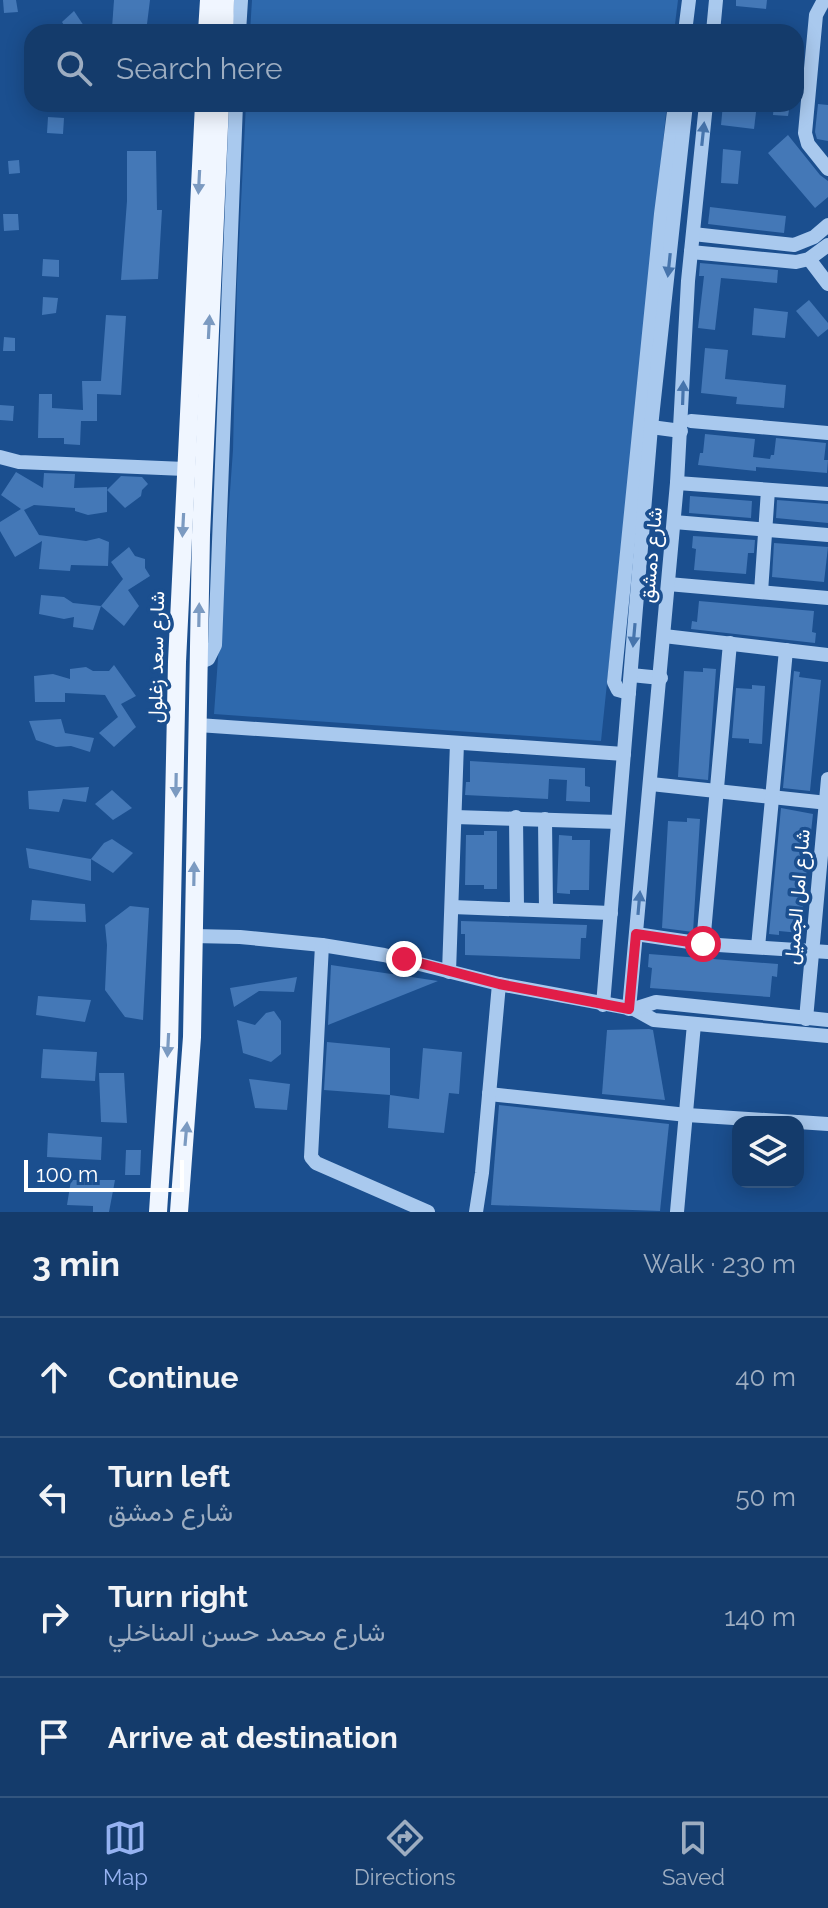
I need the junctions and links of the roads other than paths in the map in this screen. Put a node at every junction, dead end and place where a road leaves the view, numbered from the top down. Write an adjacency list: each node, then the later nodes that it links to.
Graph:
1 (209, 0): 8 (main road)
2 (225, 0): 9 (main road)
3 (241, 0): 10 (street)
4 (689, 0): 11 (street)
5 (697, 0): 12 (street)
6 (716, 0): 13 (street)
7 (824, 0): 20 (street)
8 (208, 24)
9 (224, 24)
10 (240, 24)
11 (686, 24)
12 (695, 24)
13 (714, 24)
14 (204, 112): 29 (main road, شارع سعد زغلول, one-way to 29)
15 (220, 112): 21 (main road, شارع سعد زغلول)
16 (235, 112): 21 (street)
17 (674, 112): 22 (street)
18 (685, 112): 22 (street, شارع دمشق)
19 (705, 112): 24 (street, شارع دمشق, one-way to 19)
20 (828, 169)
21 (223, 195): 29 (main road, شارع سعد زغلول, one-way to 21); 49 (street)
22 (667, 215): 31 (street, شارع دمشق, one-way to 31); 41 (street)
23 (828, 225): 24 (street)
24 (693, 234): 26 (street, شارع دمشق)
25 (828, 245): 27 (street)
26 (691, 252): 27 (street); 30 (street, شارع دمشق, one-way to 26)
27 (809, 259): 28 (street)
28 (828, 284)
29 (200, 355): 34 (main road, شارع سعد زغلول); 49 (main road, شارع سعد زغلول, one-way to 29)
30 (686, 426): 31 (street); 32 (street); 35 (street, شارع دمشق)
31 (651, 427): 41 (street, شارع دمشق)
32 (828, 433)
33 (0, 457): 34 (street)
34 (185, 469): 93 (main road, شارع سعد زغلول, one-way to 93)
35 (677, 483): 36 (street); 38 (street, شارع دمشق)
36 (768, 490): 37 (street); 39 (street)
37 (828, 494)
38 (674, 522): 39 (street); 42 (street, شارع دمشق)
39 (766, 529): 40 (street); 43 (street)
40 (828, 535)
41 (632, 565): 50 (street, شارع دمشق, one-way to 50); 52 (street)
42 (668, 584): 43 (street); 45 (street, شارع دمشق)
43 (761, 592): 44 (street)
44 (828, 598)
45 (664, 636): 46 (street); 51 (street, شارع دمشق)
46 (730, 643): 47 (street); 58 (street)
47 (786, 650): 48 (street); 59 (street)
48 (828, 655)
49 (198, 663): 53 (main road, شارع سعد زغلول)
50 (631, 675): 51 (street); 52 (street, شارع دمشق)
51 (661, 678): 57 (street, شارع دمشق)
52 (629, 693): 55 (street, شارع دمشق)
53 (198, 725): 54 (street); 70 (main road, شارع سعد زغلول, one-way to 53)
54 (457, 743): 55 (street); 61 (street)
55 (624, 754): 64 (street, شارع دمشق)
56 (828, 779): 60 (street, شارع امل الجميل)
57 (651, 784): 58 (street); 69 (street, شارع دمشق, one-way to 57)
58 (717, 791): 59 (street); 71 (street)
59 (772, 797): 60 (street); 73 (street)
60 (827, 803): 74 (street, شارع امل الجميل)
61 (455, 817): 62 (street); 65 (street)
62 (516, 817): 63 (street); 66 (street)
63 (545, 819): 64 (street); 67 (street)
64 (618, 822): 68 (street, شارع دمشق)
65 (452, 907): 66 (street); 75 (street)
66 (517, 908): 67 (street)
67 (546, 910): 68 (street)
68 (611, 913): 79 (street, شارع دمشق)
69 (636, 934): 71 (street); 77 (street, شارع دمشق)
70 (193, 936): 72 (street); 94 (main road, شارع سعد زغلول, one-way to 70)
71 (703, 944): 73 (street)
72 (322, 945): 75 (street); 95 (street)
73 (758, 947): 74 (street)
74 (820, 951): 83 (street, شارع امل الجميل)
75 (449, 972): 76 (street)
76 (499, 984): 79 (street); 88 (street)
77 (632, 985): 78 (street); 80 (street, شارع دمشق)
78 (656, 1002): 80 (street); 81 (street)
79 (603, 1005): 80 (street)
80 (632, 1009): 85 (street)
81 (737, 1011): 83 (street); 86 (street)
82 (828, 1013): 83 (street)
83 (809, 1019): 84 (street)
84 (828, 1020)
85 (694, 1024): 86 (street); 89 (street)
86 (736, 1028): 87 (street)
87 (828, 1036)
88 (489, 1094): 89 (street); 96 (street)
89 (687, 1115): 90 (street); 97 (street)
90 (732, 1118)
91 (804, 1122): 92 (street)
92 (828, 1124)
93 (158, 1212)
94 (179, 1212)
95 (428, 1212)
96 (476, 1212)
97 (677, 1212)

